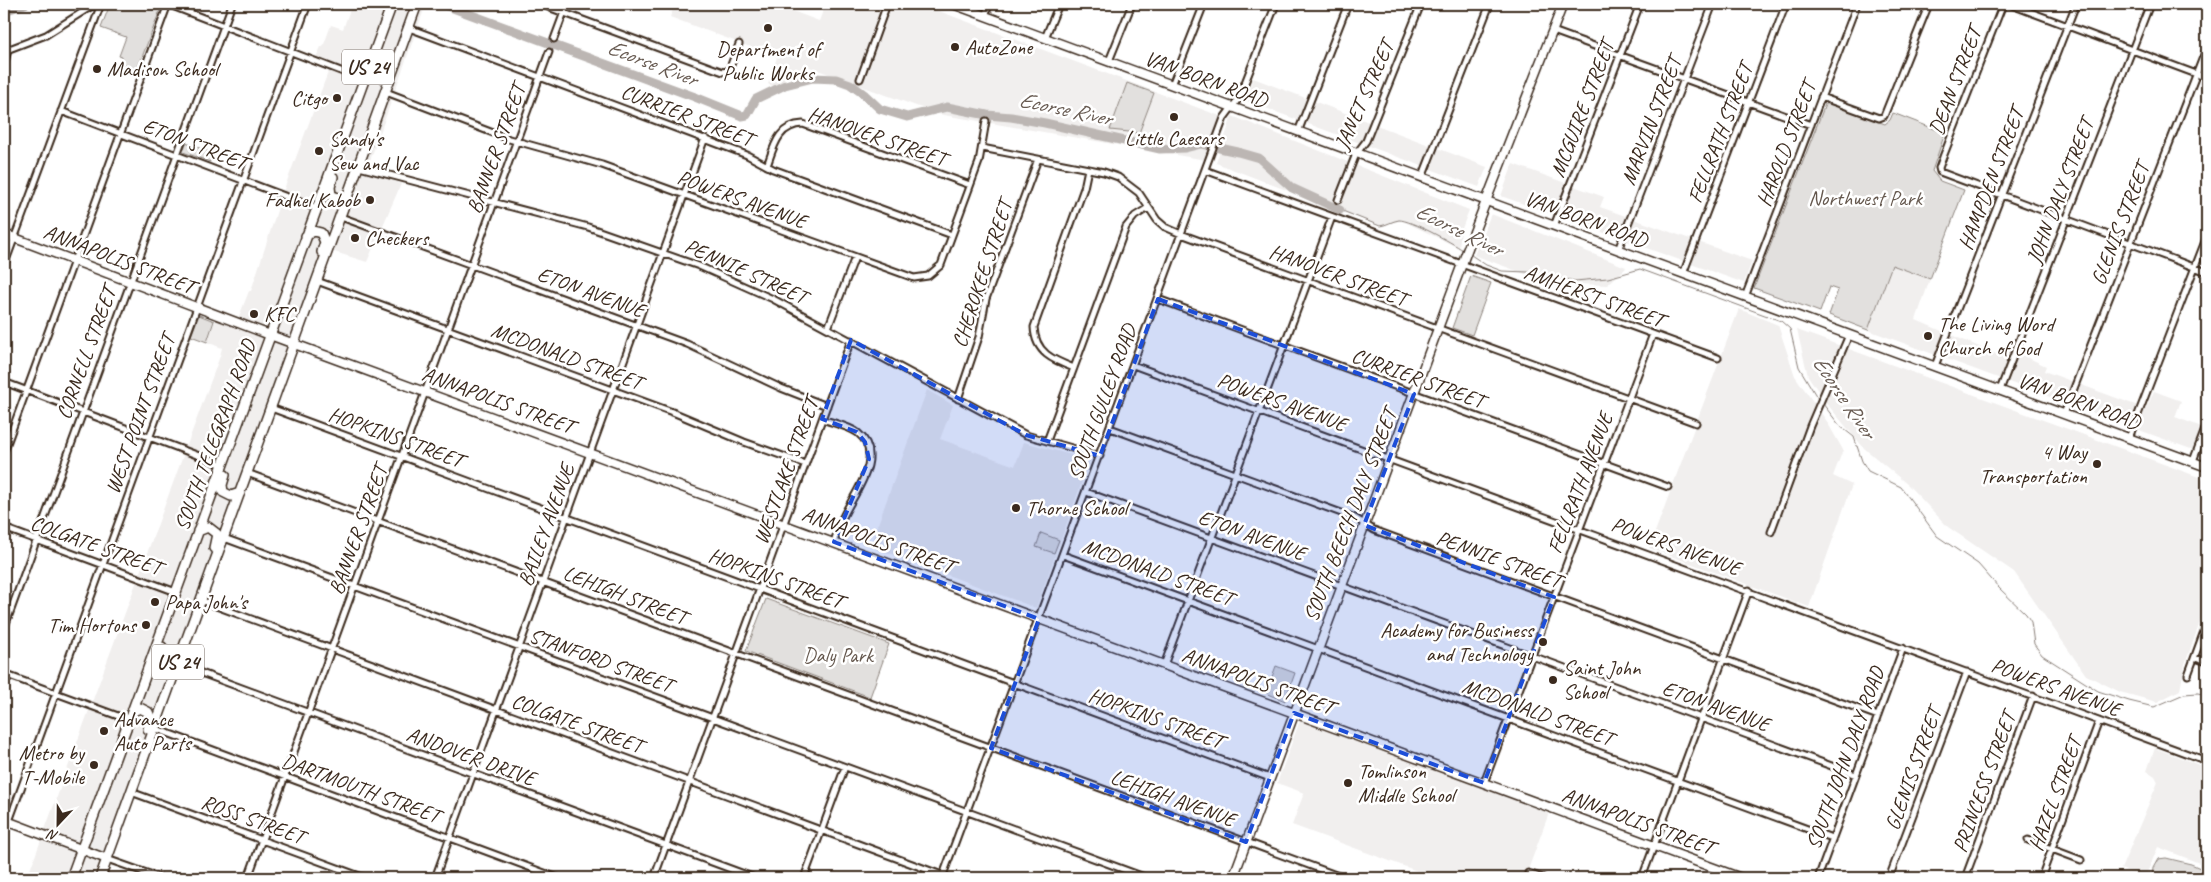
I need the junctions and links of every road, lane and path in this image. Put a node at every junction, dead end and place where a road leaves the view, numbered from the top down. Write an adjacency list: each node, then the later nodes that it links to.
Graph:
1 (168, 4): 31 (street); 63 (street)
2 (232, 4): 31 (street, CORNELL STREET)
3 (308, 4): 41 (street, WEST POINT STREET)
4 (392, 4): 45 (main road, SOUTH TELEGRAPH ROAD / US 24)
5 (418, 4): 33 (main road, SOUTH TELEGRAPH ROAD / US 24)
6 (540, 4): 29 (street)
7 (566, 4): 29 (street)
8 (887, 4): 50 (street)
9 (953, 4): 30 (street, VAN BORN ROAD)
10 (990, 4): 30 (street)
11 (1059, 4): 35 (street)
12 (1132, 4): 44 (street)
13 (1204, 4): 53 (street)
14 (1276, 4): 58 (street, SOUTH GULLEY ROAD)
15 (1348, 4): 62 (street)
16 (1421, 4): 68 (street, JANET STREET)
17 (1490, 4): 75 (street)
18 (1564, 4): 34 (street, SOUTH BEECH DALY STREET)
19 (1640, 4): 43 (street, MCGUIRE STREET)
20 (1713, 4): 51 (street, MARVIN STREET)
21 (1786, 4): 56 (street, FELLRATH STREET)
22 (1857, 4): 55 (street, HAROLD STREET)
23 (1929, 4): 55 (street)
24 (2003, 4): 80 (street, DEAN STREET)
25 (2009, 4): 32 (street)
26 (2076, 4): 32 (street, HAMPDEN STREET)
27 (2150, 4): 40 (street, JOHN DALY STREET)
28 (100, 5): 39 (street); 59 (street)
29 (563, 12): 36 (street); 37 (street)
30 (985, 15): 35 (street, VAN BORN ROAD)
31 (223, 26): 41 (street); 67 (street, CORNELL STREET)
32 (2068, 26): 40 (street); 80 (street, HAMPDEN STREET)
33 (409, 28): 48 (street, CURRIER STREET); 54 (main road, SOUTH TELEGRAPH ROAD / US 24)
34 (1553, 31): 43 (street); 83 (street, SOUTH BEECH DALY STREET)
35 (1045, 38): 44 (street, VAN BORN ROAD)
36 (554, 40)
37 (739, 44)
38 (2207, 47): 47 (street, GLENIS STREET)
39 (6, 50): 46 (street)
40 (2132, 50): 47 (street); 88 (street, JOHN DALY STREET)
41 (290, 51): 52 (street); 76 (street, WEST POINT STREET)
42 (549, 52): 48 (street, BANNER STREET)
43 (1620, 56): 51 (street); 89 (street, MCGUIRE STREET)
44 (1109, 61): 53 (street, VAN BORN ROAD)
45 (370, 62): 52 (main road, SOUTH TELEGRAPH ROAD / US 24); 69 (main road)
46 (4, 66)
47 (2197, 74): 49 (street); 96 (street, GLENIS STREET)
48 (540, 78): 64 (street, CURRIER STREET); 65 (street, BANNER STREET)
49 (2207, 78)
50 (860, 79)
51 (1684, 79): 56 (street); 97 (street, MARVIN STREET)
52 (364, 80): 57 (main road, SOUTH TELEGRAPH ROAD / US 24)
53 (1172, 85): 58 (street, VAN BORN ROAD)
54 (386, 92): 65 (street, POWERS AVENUE); 69 (main road, SOUTH TELEGRAPH ROAD / US 24)
55 (1822, 96): 61 (street, HAROLD STREET)
56 (1749, 103): 61 (street); 106 (street, FELLRATH STREET)
57 (354, 106): 78 (main road); 84 (main road, SOUTH TELEGRAPH ROAD / US 24)
58 (1232, 107): 62 (street, VAN BORN ROAD); 74 (street, SOUTH GULLEY ROAD)
59 (61, 110): 63 (street, ETON STREET); 95 (street)
60 (986, 121): 66 (street, POWERS AVENUE)
61 (1811, 125): 110 (street, HAROLD STREET)
62 (1298, 132): 68 (street, VAN BORN ROAD)
63 (120, 133): 67 (street, ETON STREET); 100 (street)
64 (705, 138): 71 (street, CURRIER STREET); 79 (street, BAILEY AVENUE)
65 (517, 141): 79 (street, POWERS AVENUE); 82 (street, BANNER STREET)
66 (982, 148): 70 (street, HANOVER STREET); 77 (street, POWERS AVENUE)
67 (177, 154): 76 (street, ETON STREET); 107 (street, CORNELL STREET)
68 (1356, 154): 75 (street, VAN BORN ROAD); 81 (street, JANET STREET)
69 (362, 158): 72 (main road, SOUTH TELEGRAPH ROAD / US 24)
70 (1038, 159): 73 (street, HANOVER STREET); 135 (street, CHEROKEE STREET)
71 (767, 166): 77 (street, HANOVER STREET); 92 (street, CURRIER STREET)
72 (359, 167): 78 (main road, SOUTH TELEGRAPH ROAD / US 24); 82 (street, PENNIE STREET)
73 (1088, 169): 85 (street, HANOVER STREET); 127 (street)
74 (1205, 170): 87 (street, AMHERST STREET); 91 (street, SOUTH GULLEY ROAD)
75 (1422, 178): 83 (street, VAN BORN ROAD)
76 (244, 180): 84 (street, ETON STREET); 112 (street, WEST POINT STREET)
77 (970, 185): 92 (street, POWERS AVENUE)
78 (348, 195): 86 (main road, SOUTH TELEGRAPH ROAD / US 24)
79 (684, 195): 98 (street, BAILEY AVENUE); 99 (street, POWERS AVENUE)
80 (2002, 196): 88 (street); 126 (street, HAMPDEN STREET)
81 (1338, 200)
82 (494, 202): 98 (street, PENNIE STREET); 101 (street, BANNER STREET)
83 (1486, 202): 89 (street, VAN BORN ROAD); 102 (street, SOUTH BEECH DALY STREET)
84 (316, 208): 93 (main road, SOUTH TELEGRAPH ROAD / US 24)
85 (1148, 208): 91 (street, HANOVER STREET); 127 (street)
86 (341, 216): 101 (street, ETON AVENUE); 108 (main road, SOUTH TELEGRAPH ROAD / US 24)
87 (1332, 217): 102 (street, AMHERST STREET); 109 (street)
88 (2066, 220): 96 (street); 131 (street, JOHN DALY STREET)
89 (1554, 226): 97 (street, VAN BORN ROAD)
90 (4, 234): 95 (street, ANNAPOLIS STREET)
91 (1181, 234): 109 (street, HANOVER STREET); 111 (street, SOUTH GULLEY ROAD)
92 (952, 235): 99 (street, POWERS AVENUE)
93 (306, 236): 113 (main road); 119 (main road, SOUTH TELEGRAPH ROAD / US 24)
94 (2207, 236): 104 (street)
95 (14, 238): 100 (street, ANNAPOLIS STREET); 103 (street)
96 (2130, 244): 104 (street); 141 (street, GLENIS STREET)
97 (1618, 250): 106 (street, VAN BORN ROAD)
98 (663, 252): 114 (street, BAILEY AVENUE); 115 (street, PENNIE STREET)
99 (855, 257): 115 (street)
100 (73, 260): 107 (street, ANNAPOLIS STREET); 129 (street)
101 (472, 265): 114 (street, ETON AVENUE); 116 (street, BANNER STREET)
102 (1462, 265): 117 (street, SOUTH BEECH DALY STREET); 118 (street, AMHERST STREET)
103 (4, 266)
104 (2195, 268): 105 (street); 147 (street)
105 (2207, 272)
106 (1682, 274): 110 (street, VAN BORN ROAD)
107 (130, 281): 112 (street, ANNAPOLIS STREET); 139 (street, CORNELL STREET)
108 (317, 281): 113 (main road, SOUTH TELEGRAPH ROAD / US 24); 116 (street, MCDONALD STREET)
109 (1308, 281): 117 (street, HANOVER STREET); 123 (street)
110 (1745, 296): 120 (street, VAN BORN ROAD)
111 (1158, 299): 123 (street, CURRIER STREET); 125 (street, SOUTH GULLEY ROAD)
112 (196, 307): 119 (street, ANNAPOLIS STREET); 146 (street, WEST POINT STREET)
113 (300, 326): 122 (main road, SOUTH TELEGRAPH ROAD / US 24)
114 (636, 326): 130 (street, BAILEY AVENUE); 137 (street, ETON AVENUE)
115 (828, 328): 121 (street, PENNIE STREET)
116 (448, 329): 130 (street, MCDONALD STREET); 132 (street, BANNER STREET)
117 (1438, 330): 133 (street, SOUTH BEECH DALY STREET); 136 (street, HANOVER STREET)
118 (1653, 334): 124 (street, AMHERST STREET); 136 (street, FELLRATH AVENUE)
119 (270, 335): 122 (street, ANNAPOLIS STREET); 134 (main road, SOUTH TELEGRAPH ROAD / US 24)
120 (1849, 335): 126 (street, VAN BORN ROAD); 171 (street)
121 (851, 340): 135 (street, PENNIE STREET); 137 (street, WESTLAKE STREET)
122 (294, 343): 132 (street, ANNAPOLIS STREET); 138 (main road, SOUTH TELEGRAPH ROAD / US 24)
123 (1284, 346): 133 (street, CURRIER STREET); 140 (street)
124 (1718, 358)
125 (1133, 365): 140 (street, POWERS AVENUE); 145 (street, SOUTH GULLEY ROAD)
126 (1935, 366): 131 (street, VAN BORN ROAD)
127 (1074, 368): 148 (street)
128 (4, 382): 129 (street)
129 (27, 390): 139 (street); 149 (street)
130 (613, 390): 150 (street, BAILEY AVENUE); 156 (street, MCDONALD STREET)
131 (2000, 390): 141 (street, VAN BORN ROAD)
132 (426, 392): 150 (street, ANNAPOLIS STREET); 151 (street, BANNER STREET)
133 (1414, 394): 153 (street, SOUTH BEECH DALY STREET); 155 (street, CURRIER STREET)
134 (248, 396): 157 (main road, SOUTH TELEGRAPH ROAD / US 24); 163 (main road)
135 (958, 398): 148 (street, PENNIE STREET)
136 (1628, 399): 143 (street, HANOVER STREET); 155 (street, FELLRATH AVENUE)
137 (827, 406): 142 (street, WESTLAKE STREET)
138 (271, 408): 151 (street, HOPKINS STREET); 159 (main road, SOUTH TELEGRAPH ROAD / US 24)
139 (82, 411): 146 (street); 174 (street, CORNELL STREET)
140 (1260, 411): 153 (street, POWERS AVENUE); 160 (street)
141 (2064, 414): 147 (street, VAN BORN ROAD)
142 (822, 418): 156 (street, WESTLAKE STREET); 175 (street)
143 (1696, 423)
144 (2207, 424): 154 (street)
145 (1110, 428): 152 (street, SOUTH GULLEY ROAD); 160 (street, PENNIE STREET)
146 (150, 438): 157 (street); 177 (street, WEST POINT STREET)
147 (2129, 438): 154 (street, VAN BORN ROAD)
148 (1047, 441): 152 (street, PENNIE STREET)
149 (4, 452)
150 (590, 452): 164 (street, BAILEY AVENUE); 166 (street, ANNAPOLIS STREET)
151 (402, 456): 164 (street, HOPKINS STREET); 165 (street, BANNER STREET)
152 (1100, 456): 162 (street, SOUTH GULLEY ROAD)
153 (1389, 459): 167 (street, SOUTH BEECH DALY STREET); 169 (street, POWERS AVENUE)
154 (2193, 461): 158 (street, VAN BORN ROAD)
155 (1604, 463): 161 (street, CURRIER STREET); 169 (street, FELLRATH AVENUE)
156 (805, 464): 166 (street, WESTLAKE STREET)
157 (223, 465): 170 (main road, SOUTH TELEGRAPH ROAD / US 24)
158 (2207, 467)
159 (247, 473): 163 (main road, SOUTH TELEGRAPH ROAD / US 24); 165 (street, LEHIGH STREET)
160 (1236, 474): 167 (street, PENNIE STREET); 173 (street)
161 (1668, 487)
162 (1086, 492): 173 (street, ETON AVENUE); 176 (street, SOUTH GULLEY ROAD)
163 (240, 493): 172 (main road, SOUTH TELEGRAPH ROAD / US 24)
164 (566, 517): 179 (street, BAILEY AVENUE); 182 (street, HOPKINS STREET)
165 (378, 522): 179 (street, LEHIGH STREET); 181 (street, BANNER STREET)
166 (784, 524): 175 (street, ANNAPOLIS STREET); 182 (street, WESTLAKE STREET)
167 (1365, 524): 180 (street, SOUTH BEECH DALY STREET); 185 (street, PENNIE STREET)
168 (4, 528): 174 (street, COLGATE STREET)
169 (1580, 528): 183 (street, POWERS AVENUE); 185 (street, FELLRATH AVENUE)
170 (198, 531): 178 (main road, SOUTH TELEGRAPH ROAD / US 24); 190 (main road)
171 (1771, 532)
172 (224, 538): 181 (street, STANFORD STREET); 186 (main road, SOUTH TELEGRAPH ROAD / US 24)
173 (1212, 538): 180 (street, ETON AVENUE); 187 (street)
174 (36, 540): 177 (street, COLGATE STREET); 191 (street, CORNELL STREET)
175 (834, 542): 188 (street, ANNAPOLIS STREET)
176 (1063, 555): 187 (street, MCDONALD STREET); 188 (street, SOUTH GULLEY ROAD)
177 (102, 565): 184 (street, COLGATE STREET); 207 (street, WEST POINT STREET)
178 (184, 570): 184 (main road, SOUTH TELEGRAPH ROAD / US 24); 202 (main road)
179 (544, 582): 192 (street, BAILEY AVENUE); 196 (street, LEHIGH STREET)
180 (1342, 585): 193 (street, SOUTH BEECH DALY STREET); 197 (street, ETON AVENUE)
181 (354, 586): 192 (street, STANFORD STREET); 195 (street, BANNER STREET)
182 (760, 590): 196 (street, WESTLAKE STREET); 206 (street, HOPKINS STREET)
183 (1749, 590): 194 (street, POWERS AVENUE); 199 (street)
184 (176, 592): 209 (main road, SOUTH TELEGRAPH ROAD / US 24)
185 (1554, 597): 197 (street, FELLRATH AVENUE); 199 (street, PENNIE STREET)
186 (200, 600): 190 (main road, SOUTH TELEGRAPH ROAD / US 24); 195 (street, COLGATE STREET)
187 (1189, 601): 193 (street, MCDONALD STREET); 201 (street)
188 (1039, 619): 201 (street, ANNAPOLIS STREET); 206 (street, SOUTH GULLEY ROAD)
189 (2207, 623): 198 (street)
190 (191, 627): 202 (main road, SOUTH TELEGRAPH ROAD / US 24)
191 (4, 629)
192 (520, 647): 210 (street, BAILEY AVENUE); 214 (street, STANFORD STREET)
193 (1319, 648): 212 (street, SOUTH BEECH DALY STREET); 215 (street, MCDONALD STREET)
194 (1903, 648): 203 (street, POWERS AVENUE); 213 (street, SOUTH JOHN DALY ROAD)
195 (332, 649): 210 (street, COLGATE STREET); 211 (street, BANNER STREET)
196 (736, 654): 214 (street, WESTLAKE STREET); 220 (street, LEHIGH STREET)
197 (1532, 655): 215 (street, FELLRATH AVENUE); 216 (street, ETON AVENUE)
198 (2195, 658): 200 (street); 205 (street)
199 (1723, 659): 213 (street, PENNIE STREET); 216 (street)
200 (2207, 662)
201 (1164, 665): 212 (street, ANNAPOLIS STREET)
202 (176, 666): 211 (street, ANDOVER DRIVE); 219 (main road, SOUTH TELEGRAPH ROAD / US 24)
203 (1967, 672): 208 (street, POWERS AVENUE); 266 (street, GLENIS STREET)
204 (4, 674): 207 (street)
205 (2188, 675)
206 (1015, 684): 220 (street, SOUTH GULLEY ROAD); 226 (street, HOPKINS STREET)
207 (56, 694): 217 (street); 232 (street, WEST POINT STREET)
208 (2033, 696): 218 (street, POWERS AVENUE); 267 (street, PRINCESS STREET)
209 (133, 711): 217 (main road, SOUTH TELEGRAPH ROAD / US 24); 230 (main road)
210 (497, 711): 223 (street, BAILEY AVENUE); 228 (street, COLGATE STREET)
211 (308, 713): 223 (street, ANDOVER DRIVE); 225 (street, BANNER STREET)
212 (1294, 713): 226 (street, SOUTH BEECH DALY STREET); 229 (street, ANNAPOLIS STREET)
213 (1878, 716): 224 (street, SOUTH JOHN DALY ROAD)
214 (712, 718): 222 (street, STANFORD STREET); 228 (street, WESTLAKE STREET)
215 (1509, 718): 227 (street, MCDONALD STREET); 229 (street, FELLRATH AVENUE)
216 (1702, 718): 224 (street, ETON AVENUE); 227 (street)
217 (129, 720): 242 (main road, SOUTH TELEGRAPH ROAD / US 24)
218 (2099, 721): 221 (street, POWERS AVENUE); 243 (street, HAZEL STREET)
219 (154, 728): 225 (street, DARTMOUTH STREET); 230 (main road, SOUTH TELEGRAPH ROAD / US 24)
220 (991, 748): 231 (street, SOUTH GULLEY ROAD); 239 (street, LEHIGH AVENUE)
221 (2207, 761)
222 (845, 767): 231 (street, STANFORD STREET); 233 (street)
223 (473, 774): 236 (street, BAILEY AVENUE); 240 (street, ANDOVER DRIVE)
224 (1856, 775): 235 (street, SOUTH JOHN DALY ROAD)
225 (285, 777): 236 (street, DARTMOUTH STREET); 237 (street, BANNER STREET)
226 (1270, 778): 239 (street, SOUTH BEECH DALY STREET)
227 (1678, 781): 235 (street, MCDONALD STREET); 241 (street)
228 (689, 782): 233 (street, COLGATE STREET); 240 (street, WESTLAKE STREET)
229 (1484, 783): 241 (street, ANNAPOLIS STREET)
230 (129, 796): 237 (street, ROSS STREET); 244 (main road, SOUTH TELEGRAPH ROAD / US 24)
231 (967, 812): 247 (street, SOUTH GULLEY ROAD); 259 (street, STANFORD STREET)
232 (6, 821): 234 (street, WEST POINT STREET); 242 (street)
233 (822, 831): 247 (street, COLGATE STREET); 257 (street)
234 (4, 835)
235 (1832, 838): 265 (street, SOUTH JOHN DALY ROAD)
236 (450, 839): 253 (street, BAILEY AVENUE); 254 (street, DARTMOUTH STREET)
237 (262, 840): 251 (street, BANNER STREET); 252 (street, ROSS STREET)
238 (2028, 840): 243 (street)
239 (1246, 842): 260 (street, SOUTH BEECH DALY STREET); 261 (street, LEHIGH AVENUE)
240 (666, 846): 255 (street, WESTLAKE STREET); 256 (street, ANDOVER DRIVE)
241 (1654, 846): 263 (street); 264 (street, ANNAPOLIS STREET)
242 (82, 849): 244 (street); 248 (main road, SOUTH TELEGRAPH ROAD / US 24)
243 (2052, 849): 245 (street); 268 (street, HAZEL STREET)
244 (107, 859): 249 (main road, SOUTH TELEGRAPH ROAD / US 24); 250 (street)
245 (2082, 860)
246 (1528, 873): 262 (street)
247 (943, 877): 258 (street, COLGATE STREET)
248 (71, 878)
249 (100, 878)
250 (161, 878)
251 (248, 878)
252 (365, 878)
253 (435, 878)
254 (558, 878)
255 (654, 878)
256 (754, 878)
257 (804, 878)
258 (950, 878)
259 (1146, 878)
260 (1232, 878)
261 (1344, 878)
262 (1543, 878)
263 (1642, 878)
264 (1741, 878)
265 (1818, 878)
266 (1890, 878)
267 (1966, 878)
268 (2041, 878)

